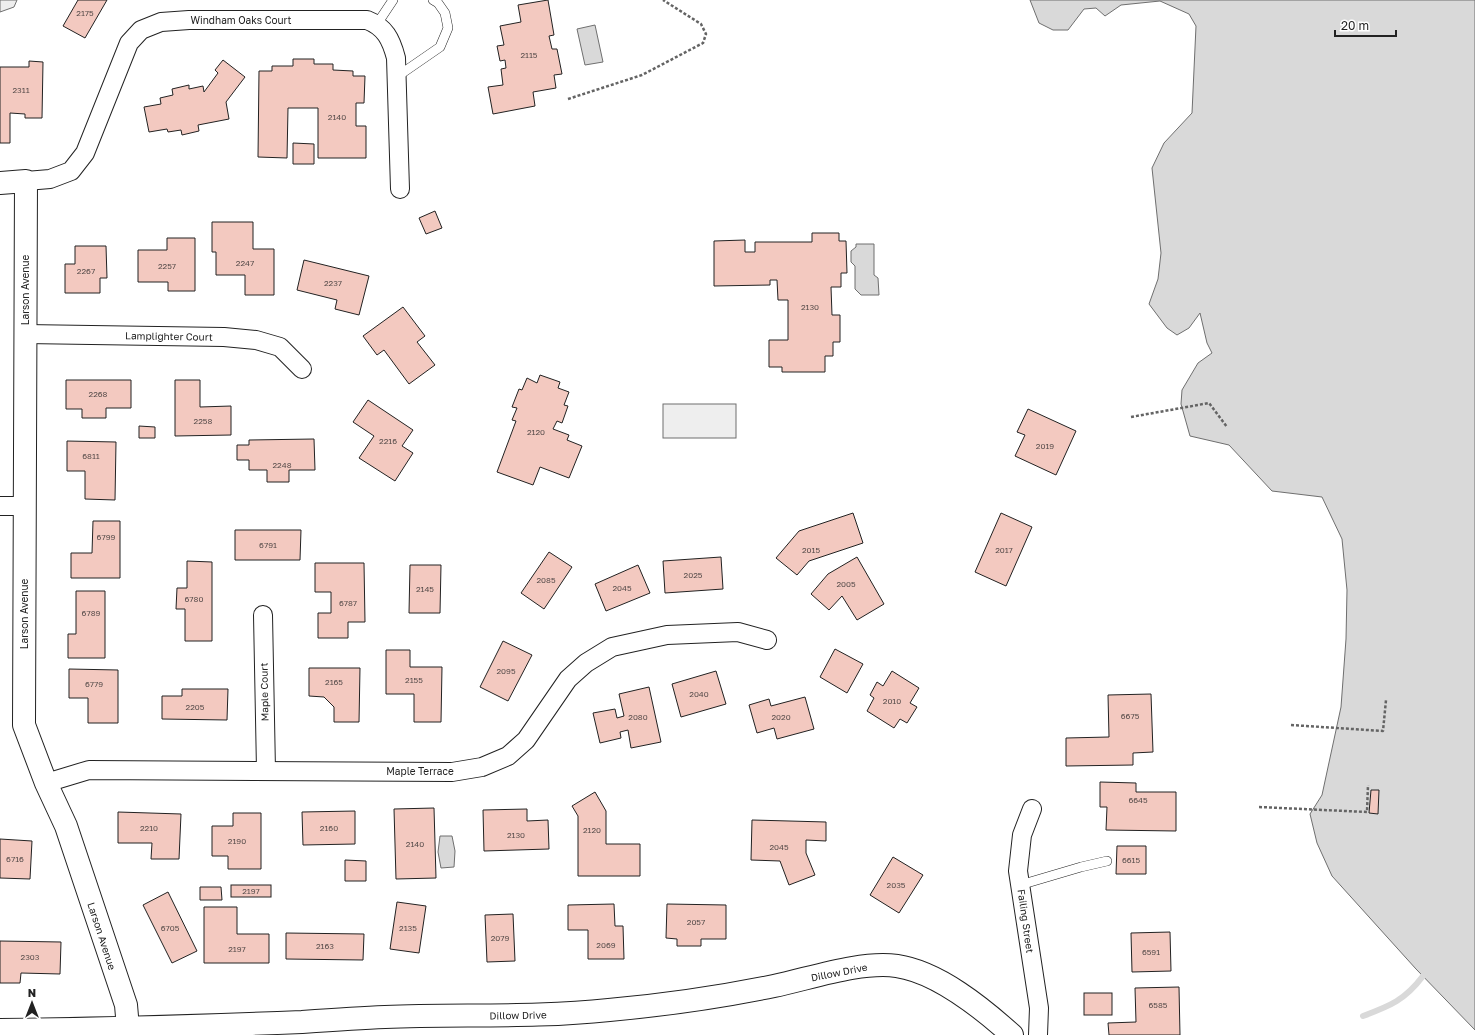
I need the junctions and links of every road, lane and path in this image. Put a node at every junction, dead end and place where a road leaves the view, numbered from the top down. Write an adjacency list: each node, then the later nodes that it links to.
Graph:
1 (393, 0): 4 (lane)
2 (433, 0): 5 (lane)
3 (663, 0): 6 (path)
4 (377, 24): 5 (street); 7 (street, Windham Oaks Court)
5 (398, 76): 9 (street)
6 (568, 98)
7 (26, 181): 8 (street); 10 (street, Larson Avenue)
8 (0, 183)
9 (400, 189)
10 (25, 334): 11 (street, Lamplighter Court); 15 (street, Larson Avenue)
11 (302, 369)
12 (1131, 417): 13 (path)
13 (1227, 427)
14 (0, 506): 15 (street)
15 (24, 506): 21 (street, Larson Avenue)
16 (262, 615): 20 (street, Maple Court)
17 (767, 640): 20 (street, Maple Terrace)
18 (1386, 700): 19 (path)
19 (1291, 725)
20 (266, 770): 21 (street, Maple Terrace)
21 (46, 783): 27 (street, Larson Avenue)
22 (1368, 785): 23 (path)
23 (1259, 807)
24 (1032, 809): 26 (street, Failing Street)
25 (1107, 861): 26 (lane)
26 (1020, 885): 31 (street, Failing Street)
27 (128, 1028): 28 (street, Dillow Drive); 29 (street, Dillow Drive)
28 (0, 1030)
29 (239, 1030): 30 (street, Dillow Drive)
30 (1012, 1035)
31 (1038, 1035)

